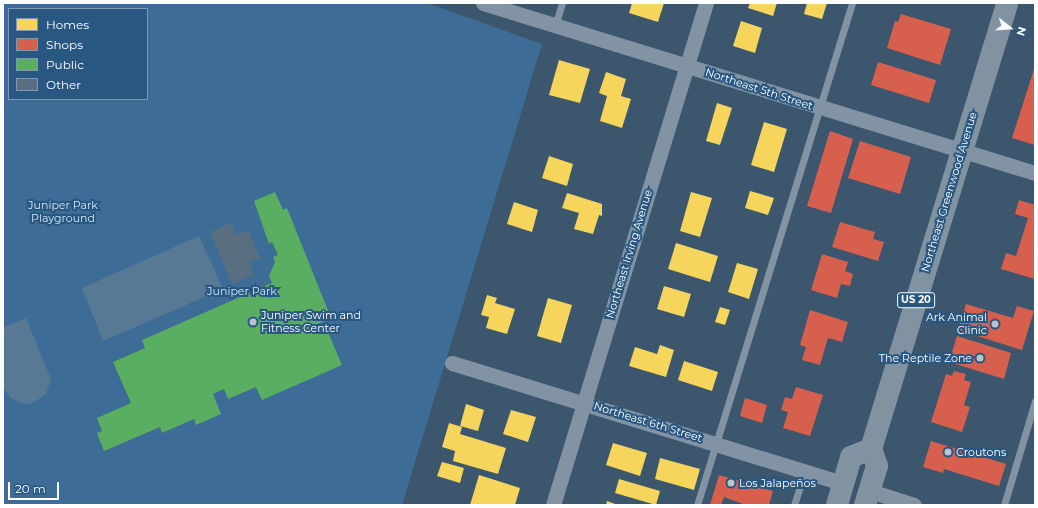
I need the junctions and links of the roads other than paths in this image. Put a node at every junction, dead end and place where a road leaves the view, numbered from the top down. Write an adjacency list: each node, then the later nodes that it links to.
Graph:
1 (483, 3): 6 (street, Northeast 5th Street)
2 (562, 3): 6 (lane)
3 (706, 3): 7 (street, Northeast Irving Avenue)
4 (852, 3): 8 (lane)
5 (1007, 3): 9 (main road, Northeast Greenwood Avenue / US 20)
6 (555, 26): 7 (street, Northeast 5th Street)
7 (687, 66): 8 (street, Northeast 5th Street); 13 (street, Northeast Irving Avenue)
8 (819, 108): 9 (street, Northeast 5th Street); 14 (lane)
9 (962, 151): 10 (street, Northeast 5th Street); 15 (main road, Northeast Greenwood Avenue / US 20)
10 (1035, 173)
11 (452, 363): 13 (street, Northeast 6th Street)
12 (1035, 401): 24 (lane)
13 (584, 402): 14 (street, Northeast 6th Street); 19 (street, Northeast Irving Avenue)
14 (716, 443): 16 (street, Northeast 6th Street); 20 (lane)
15 (870, 449): 17 (main road); 18 (main road)
16 (804, 471): 17 (street, Northeast 6th Street); 21 (lane)
17 (844, 483): 22 (main road)
18 (868, 498): 23 (street)
19 (553, 505)
20 (697, 505)
21 (794, 505)
22 (837, 505)
23 (914, 505)
24 (1004, 505)

